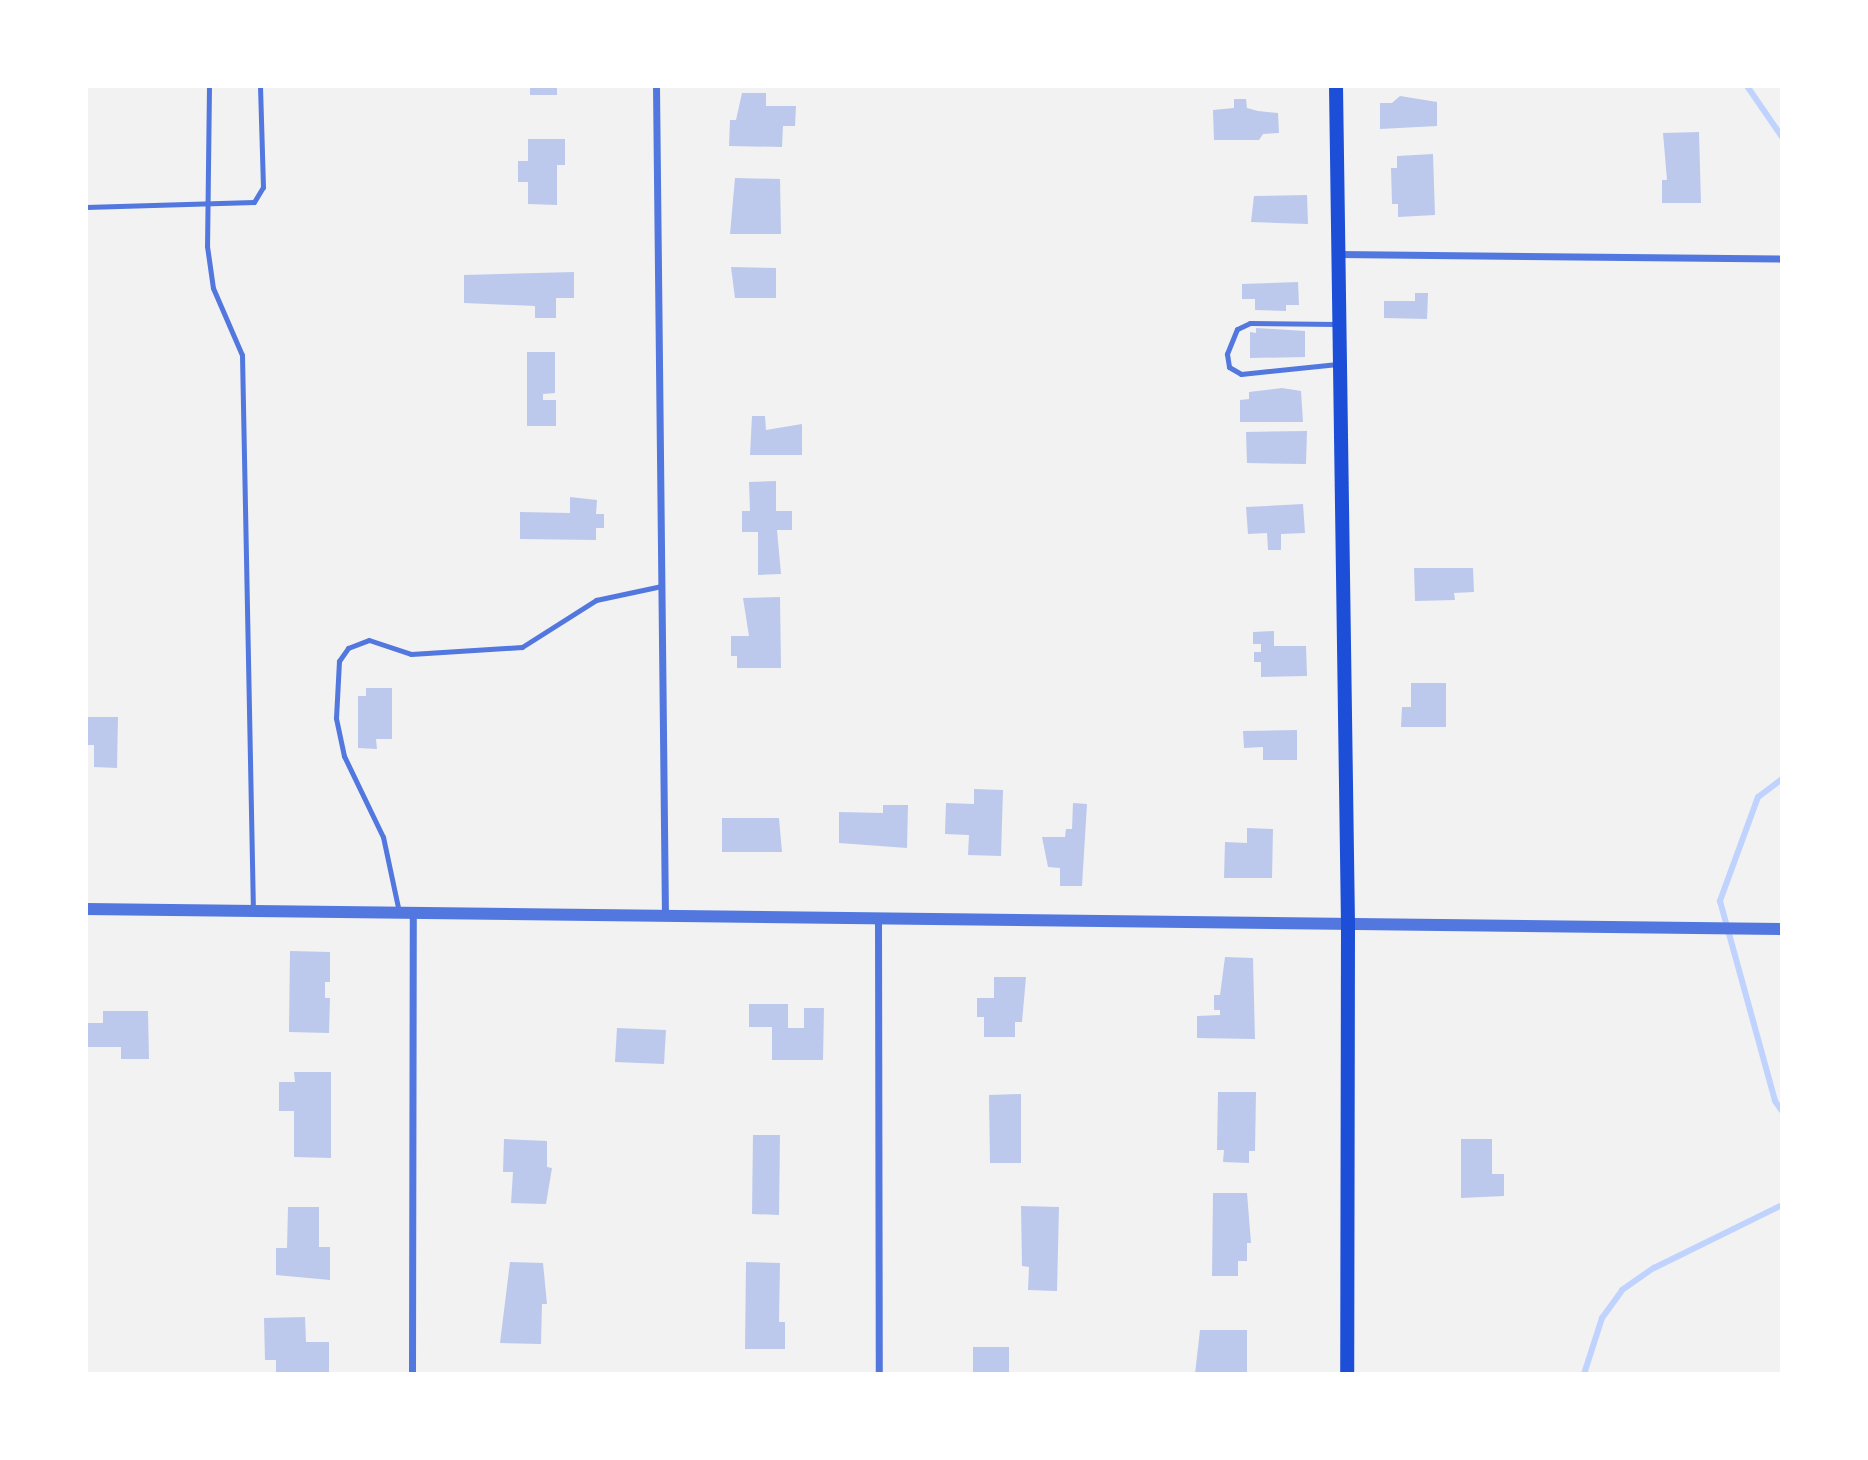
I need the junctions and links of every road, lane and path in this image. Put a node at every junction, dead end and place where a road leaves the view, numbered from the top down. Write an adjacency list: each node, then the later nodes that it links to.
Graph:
1 (209, 86): 5 (lane)
2 (260, 86): 5 (lane)
3 (656, 86): 11 (street)
4 (1336, 86): 7 (main road)
5 (207, 205): 6 (lane); 13 (lane)
6 (86, 207)
7 (1339, 254): 8 (street); 9 (main road)
8 (1782, 259)
9 (1340, 324): 10 (main road); 10 (lane)
10 (1340, 364): 18 (main road)
11 (663, 586): 14 (lane); 16 (street)
12 (86, 909): 13 (street)
13 (253, 911): 14 (street)
14 (399, 912): 15 (street)
15 (413, 912): 16 (street); 20 (street)
16 (665, 915): 17 (street)
17 (878, 917): 18 (street); 21 (street)
18 (1348, 922): 19 (street); 22 (main road)
19 (1782, 929)
20 (412, 1374)
21 (879, 1374)
22 (1347, 1374)

